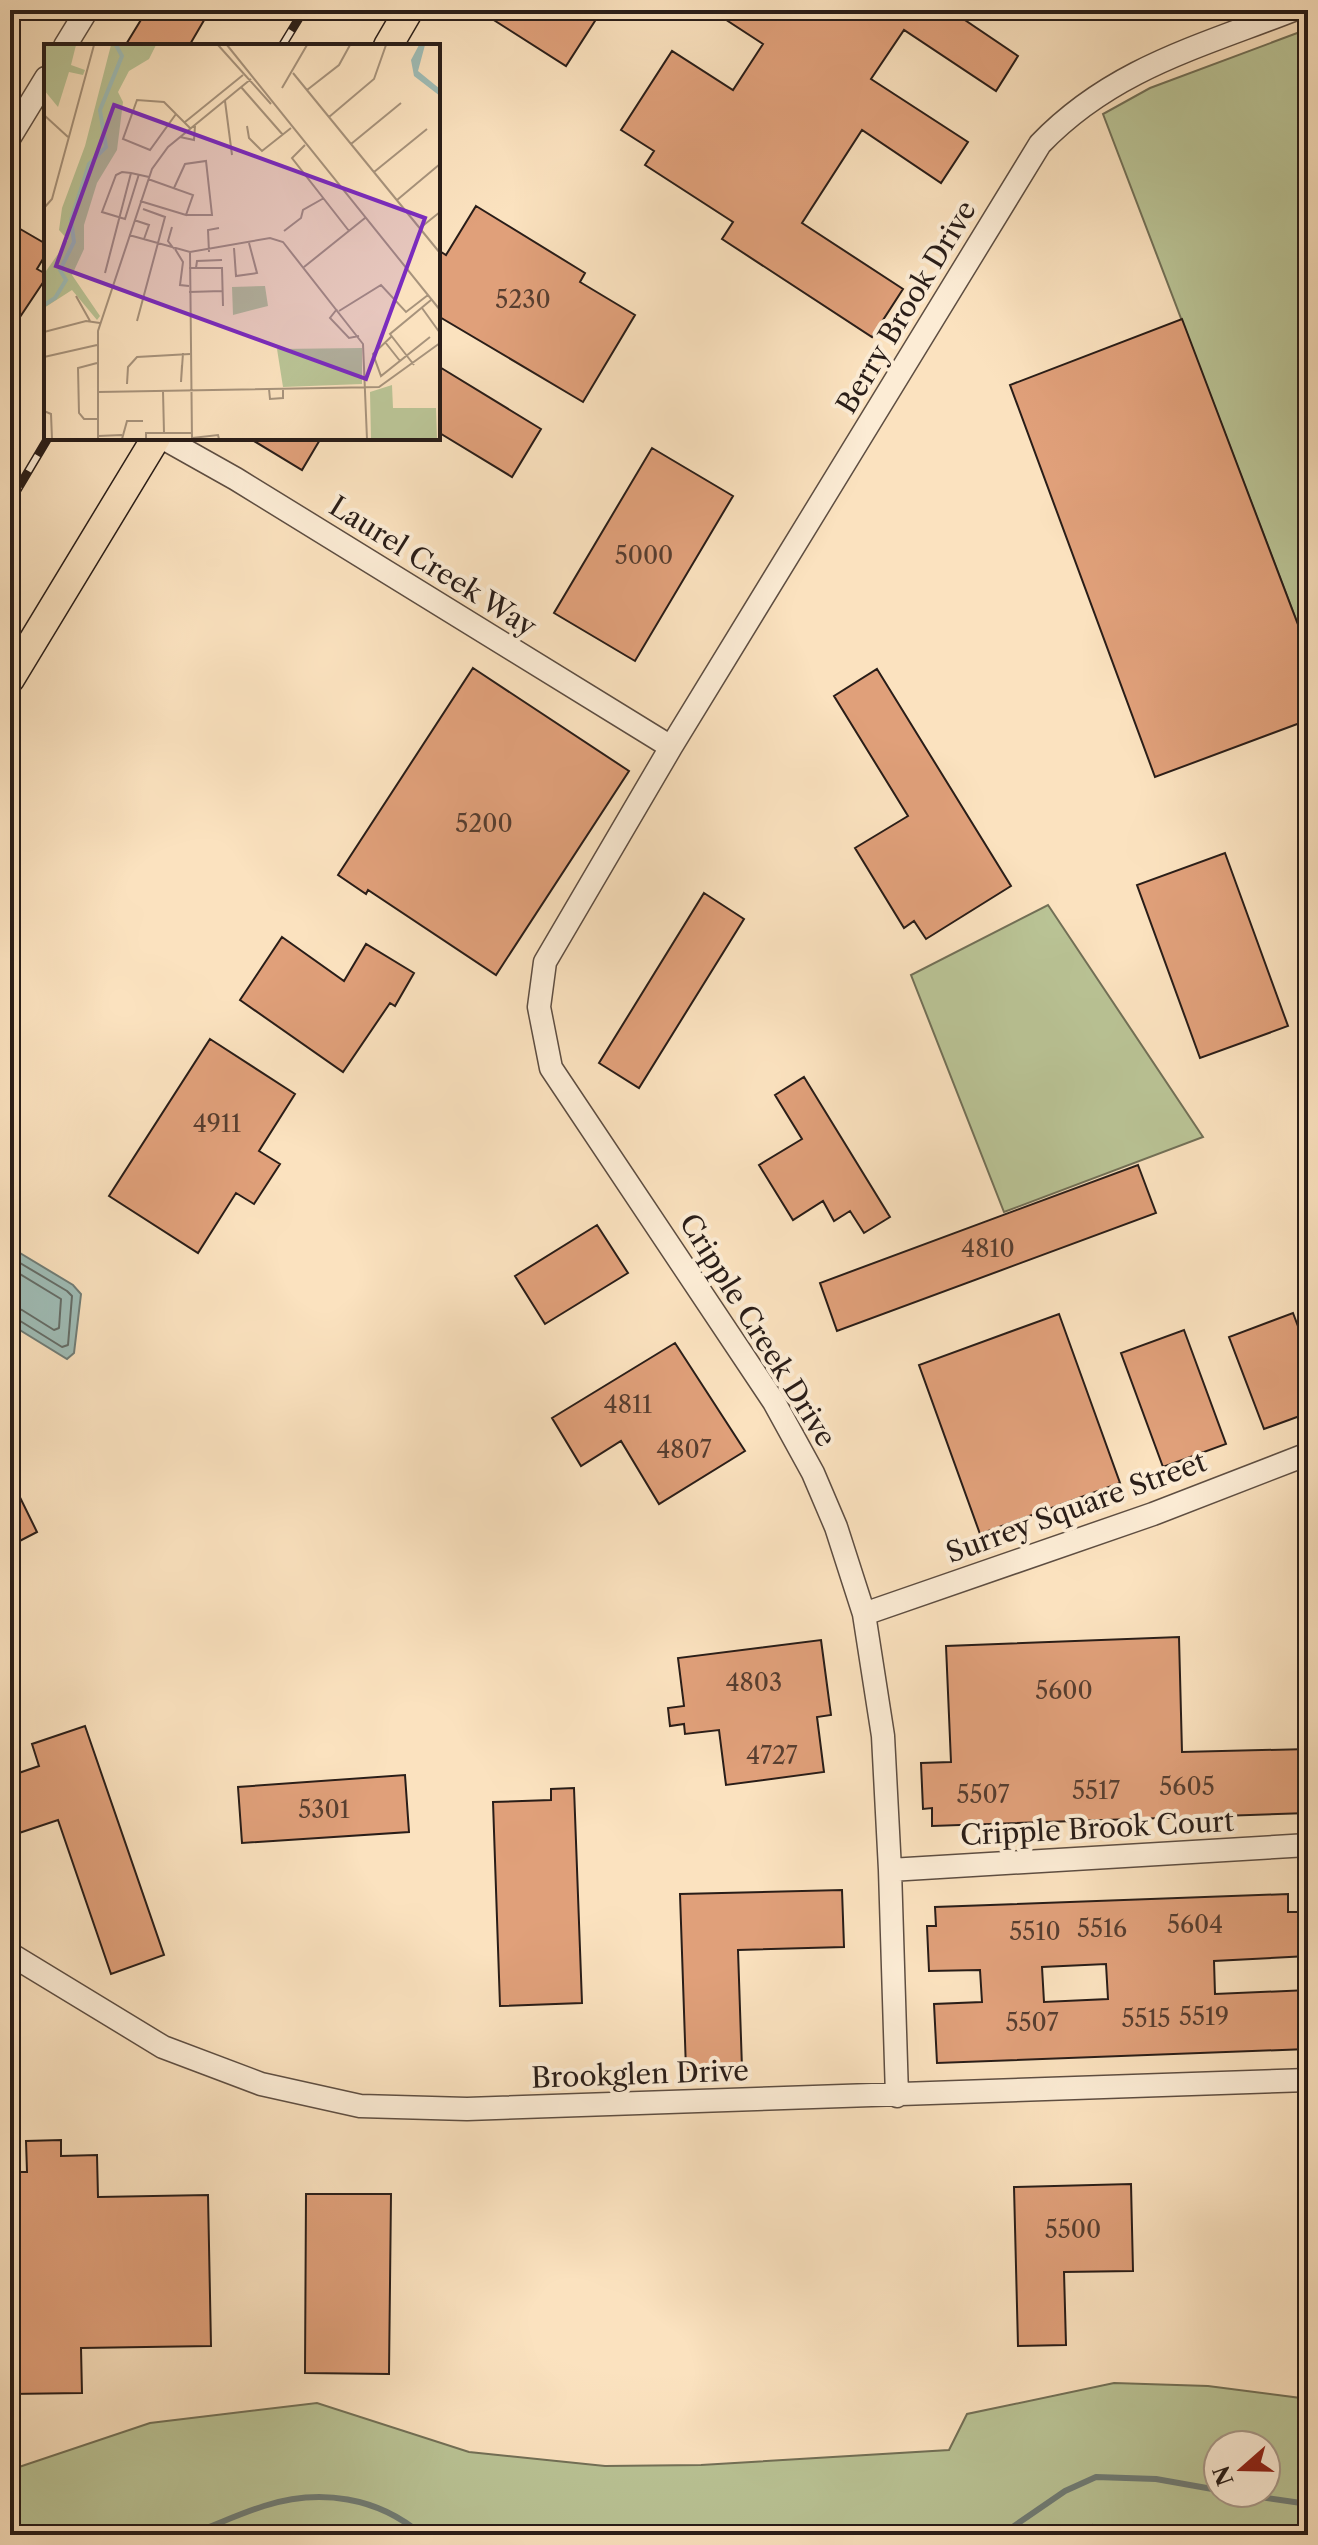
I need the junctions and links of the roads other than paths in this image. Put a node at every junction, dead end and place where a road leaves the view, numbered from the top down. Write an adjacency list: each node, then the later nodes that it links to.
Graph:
1 (409, 10): 5 (main road)
2 (1293, 10): 11 (street, Berry Brook Drive)
3 (85, 11): 4 (street)
4 (66, 44)
5 (389, 44)
6 (44, 81): 7 (street)
7 (10, 137)
8 (155, 440): 10 (main road)
9 (167, 440): 11 (street, Laurel Creek Way)
10 (10, 679)
11 (671, 747): 13 (street, Cripple Creek Drive)
12 (1308, 1454): 13 (street, Surrey Square Street)
13 (864, 1614): 15 (street, Cripple Creek Drive)
14 (1308, 1845): 15 (street, Cripple Brook Court)
15 (890, 1870): 18 (street, Cripple Creek Drive)
16 (10, 1954): 18 (street, Brookglen Drive)
17 (1308, 2080): 18 (street, Brookglen Drive)
18 (897, 2096)

